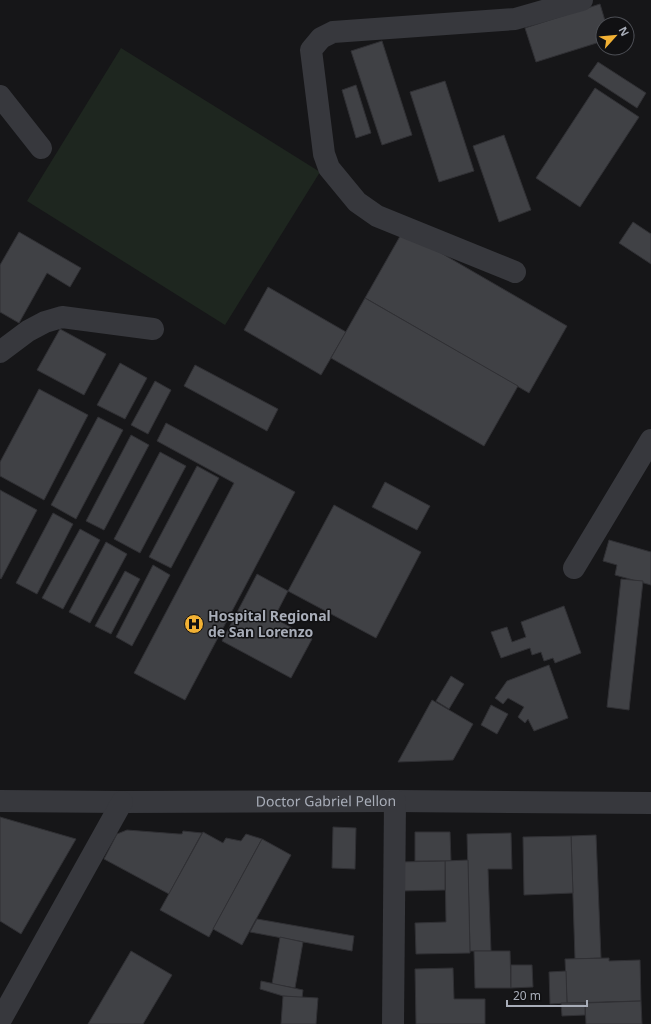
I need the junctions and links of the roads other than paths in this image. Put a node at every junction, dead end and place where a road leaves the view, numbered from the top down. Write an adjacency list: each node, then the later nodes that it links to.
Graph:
1 (582, 0): 4 (street)
2 (0, 96): 3 (street)
3 (41, 148)
4 (515, 272)
5 (153, 329): 6 (street)
6 (0, 352)
7 (651, 440): 8 (street)
8 (574, 568)
9 (0, 801): 11 (street, Doctor Gabriel Pellon)
10 (395, 801): 11 (street, Doctor Gabriel Pellon); 12 (street, Doctor Gabriel Pellon); 14 (street)
11 (122, 802): 13 (street)
12 (651, 803)
13 (0, 1021)
14 (393, 1024)

